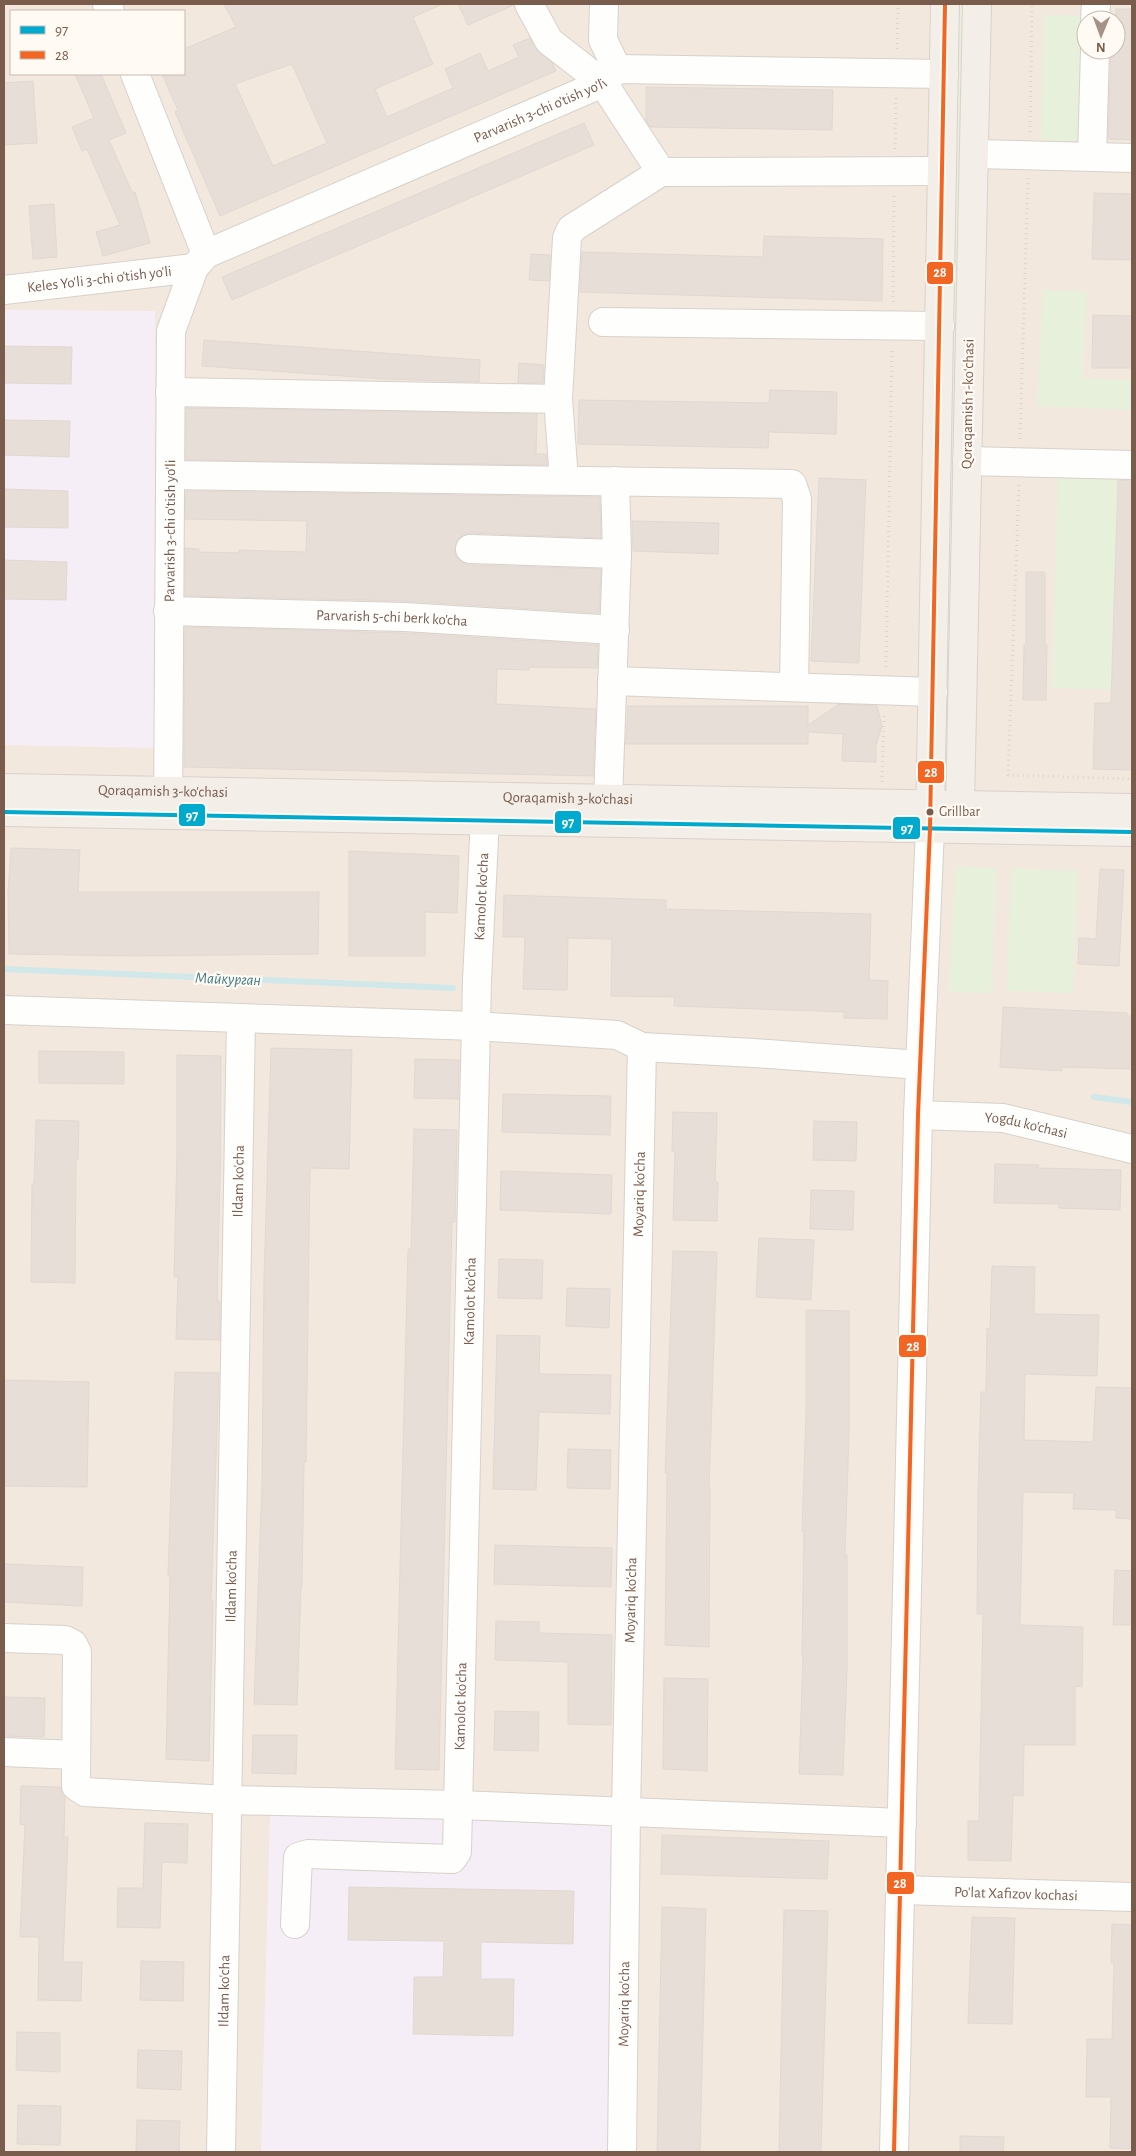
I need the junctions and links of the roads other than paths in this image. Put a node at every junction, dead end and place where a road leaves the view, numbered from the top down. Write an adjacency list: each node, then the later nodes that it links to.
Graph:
1 (529, 4): 8 (street)
2 (604, 4): 8 (street)
3 (945, 4): 6 (main road, Qoraqamish 1-koʻchasi)
4 (977, 4): 9 (main road, Qoraqamish 1-koʻchasi)
5 (1095, 60): 10 (street)
6 (944, 74): 8 (street); 12 (main road, Qoraqamish 1-koʻchasi)
7 (135, 75): 14 (street)
8 (610, 76): 13 (street, Parvarish 3-chi o'tish yo'li); 14 (street, Parvarish 3-chi o'tish yo'li)
9 (974, 154): 10 (street); 20 (main road, Qoraqamish 1-koʻchasi)
10 (1092, 157): 11 (street)
11 (1132, 158)
12 (942, 171): 13 (street); 17 (main road, Qoraqamish 1-koʻchasi)
13 (661, 172): 19 (street)
14 (200, 261): 15 (street, Keles Yo'li 3-chi o'tish yo'li); 18 (street, Parvarish 3-chi o'tish yo'li)
15 (4, 290)
16 (603, 322): 17 (street)
17 (940, 326): 31 (main road, Qoraqamish 1-koʻchasi)
18 (170, 392): 19 (street); 22 (street, Parvarish 3-chi o'tish yo'li)
19 (558, 399): 23 (street)
20 (967, 460): 21 (street); 35 (main road, Qoraqamish 1-koʻchasi)
21 (1132, 465)
22 (170, 475): 23 (street); 27 (street, Parvarish 3-chi o'tish yo'li)
23 (564, 479): 24 (street)
24 (615, 481): 26 (street); 30 (street)
25 (470, 549): 26 (street)
26 (617, 554): 28 (street)
27 (168, 610): 28 (street, Parvarish 5-chi berk ko'cha); 34 (street, Parvarish 3-chi o'tish yo'li)
28 (615, 630): 29 (street)
29 (612, 681): 30 (street); 33 (street)
30 (794, 687): 31 (street)
31 (932, 692): 39 (main road, Qoraqamish 1-koʻchasi)
32 (4, 788): 34 (main road, Qoraqamish 3-ko'chasi)
33 (608, 800): 37 (main road, Qoraqamish 3-ko'chasi); 39 (main road, Qoraqamish 3-ko'chasi)
34 (168, 803): 37 (main road, Qoraqamish 3-ko'chasi); 38 (main road, Qoraqamish 3-ko'chasi)
35 (960, 805): 36 (main road, Qoraqamish 3-ko'chasi); 39 (main road, Qoraqamish 3-ko'chasi)
36 (1132, 808)
37 (485, 809): 39 (main road, Qoraqamish 3-ko'chasi); 43 (street, Kamolot ko'cha)
38 (4, 812)
39 (930, 816): 40 (main road, Qoraqamish 3-ko'chasi); 45 (street)
40 (1132, 832)
41 (4, 1010): 42 (street)
42 (241, 1019): 43 (street); 51 (street, Ildam ko'cha)
43 (476, 1019): 44 (street); 52 (street, Kamolot ko'cha)
44 (642, 1047): 45 (street); 53 (street, Moyariq ko'cha)
45 (920, 1065): 46 (street)
46 (918, 1115): 47 (street, Yogdu ko'chasi); 54 (street)
47 (1132, 1148)
48 (4, 1638): 50 (street)
49 (4, 1752): 50 (street)
50 (76, 1755): 51 (street)
51 (227, 1800): 52 (street); 58 (street, Ildam ko'cha)
52 (458, 1806): 53 (street); 57 (street, Kamolot ko'cha)
53 (626, 1812): 54 (street); 59 (street, Moyariq ko'cha)
54 (902, 1823): 55 (street)
55 (901, 1890): 56 (street, Po'lat Xafizov kochasi); 60 (street)
56 (1132, 1897)
57 (294, 1924)
58 (221, 2152)
59 (622, 2152)
60 (894, 2152)

